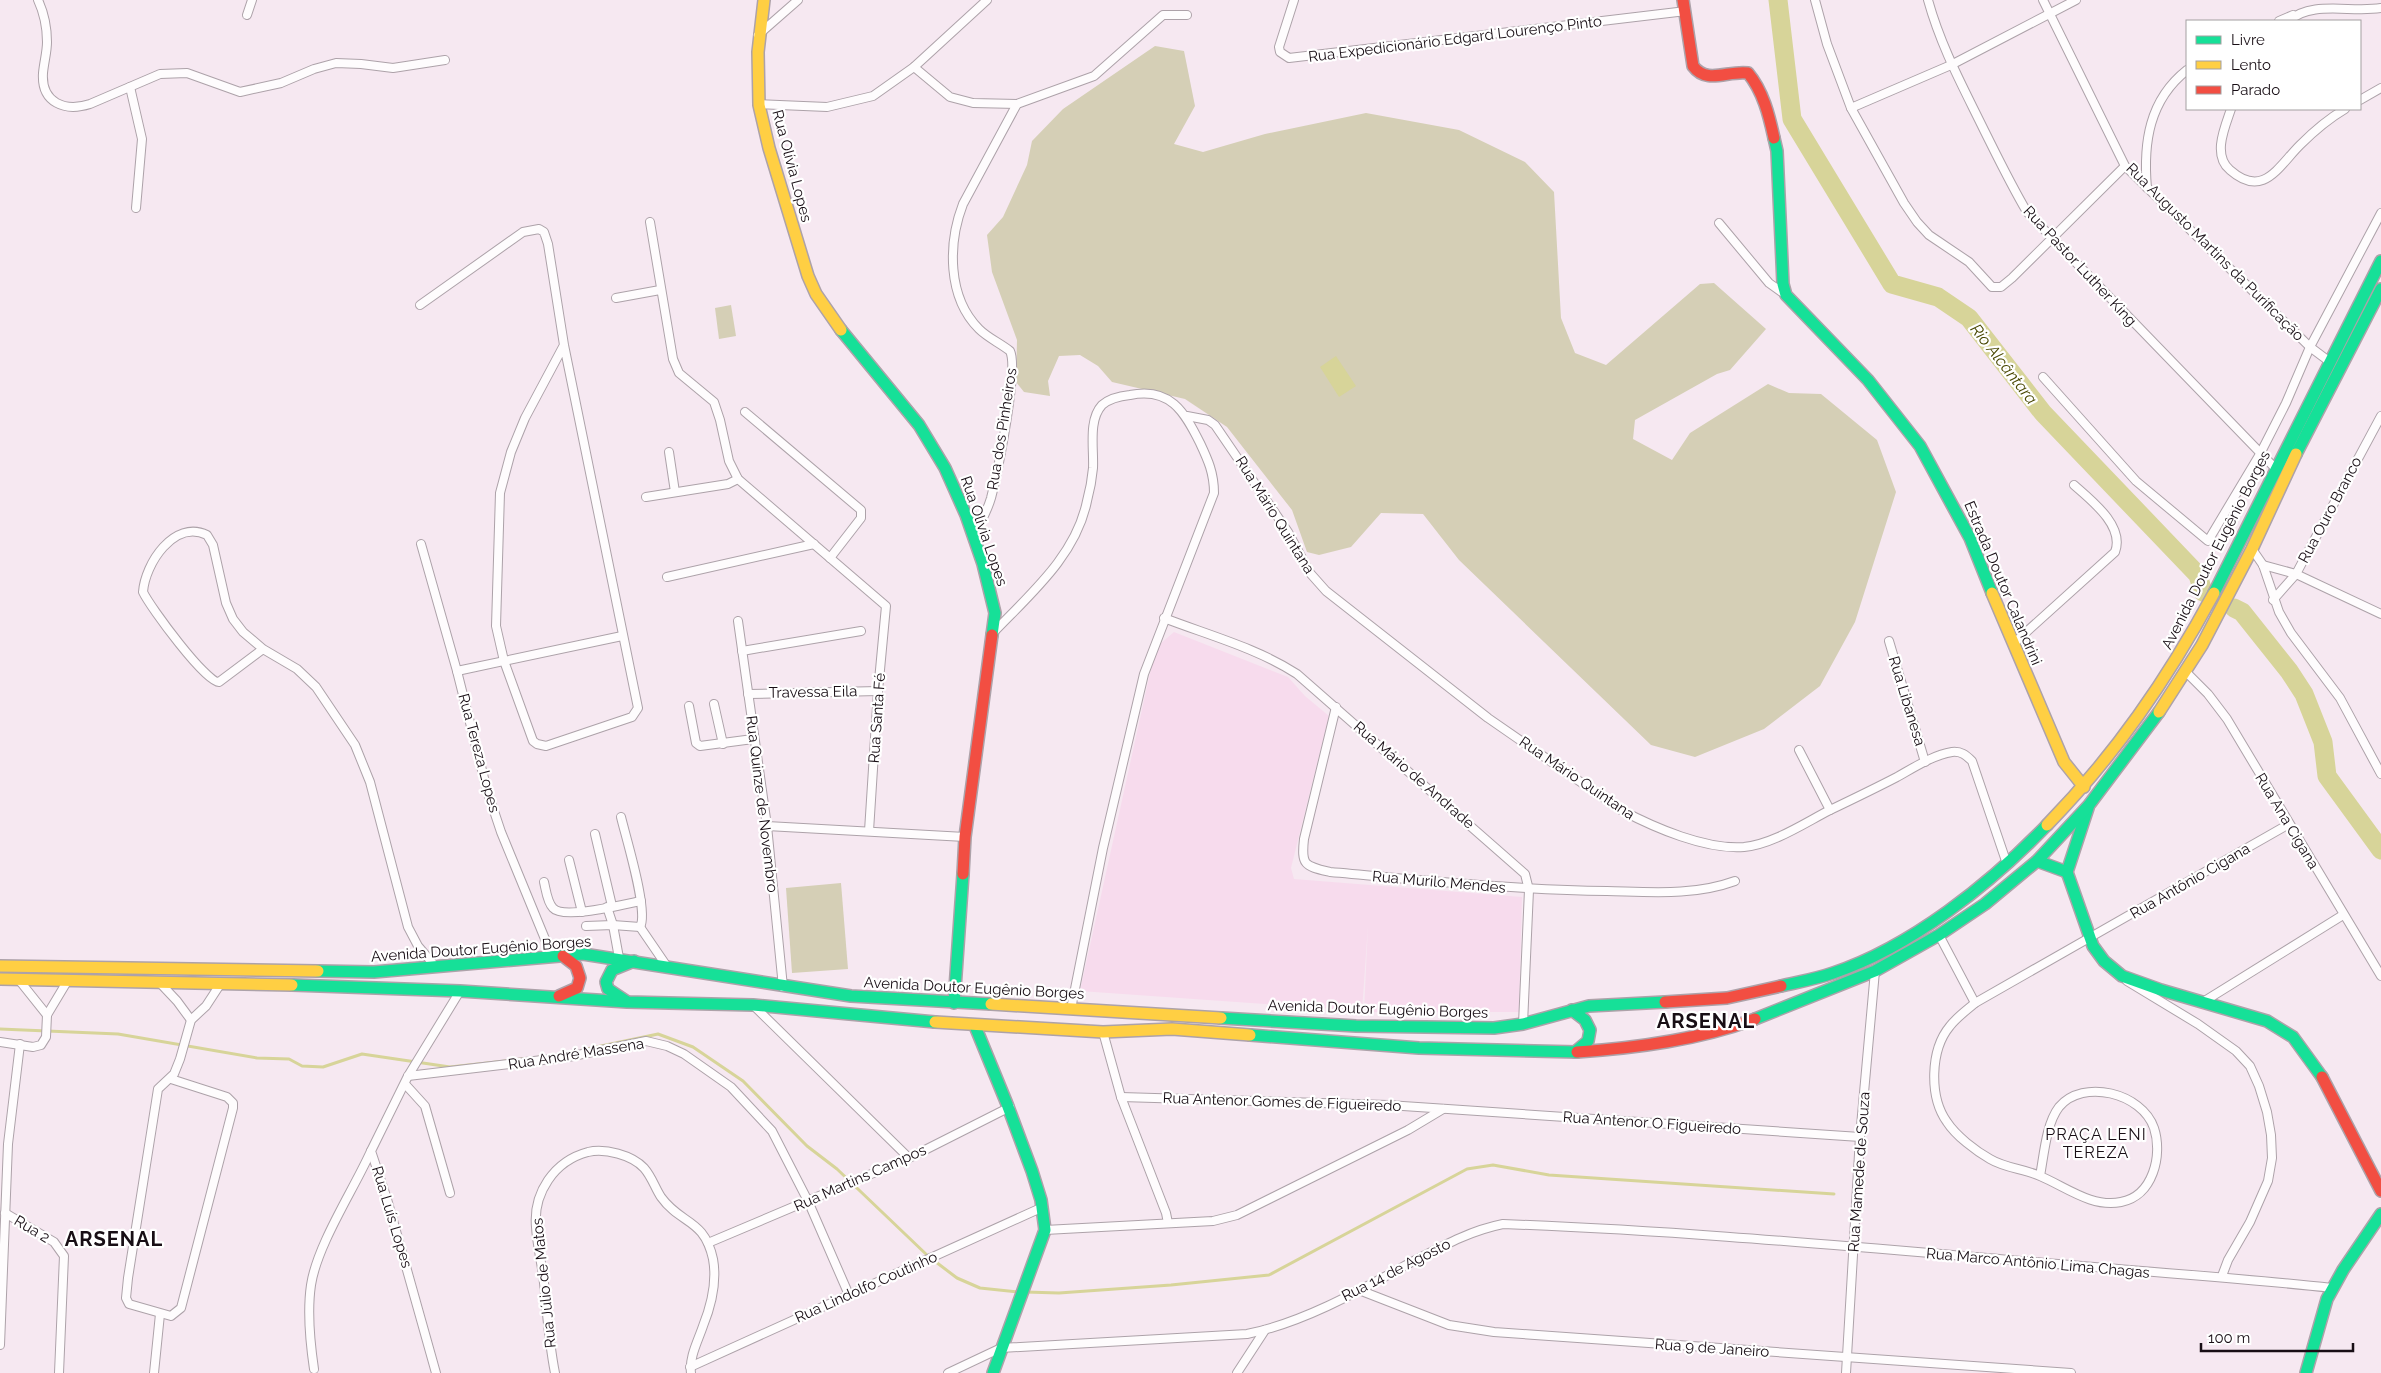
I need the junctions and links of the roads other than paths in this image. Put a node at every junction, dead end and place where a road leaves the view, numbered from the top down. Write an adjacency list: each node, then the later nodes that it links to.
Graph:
1 (38, 0): 24 (street)
2 (252, 0): 16 (street)
3 (764, 0): 19 (main road, Rua Olívia Lopes)
4 (798, 0): 19 (street)
5 (987, 0): 22 (street)
6 (1294, 0): 11 (street, Rua Expedicionário Edgard Lourenço Pinto)
7 (1815, 0): 29 (street)
8 (1928, 0): 21 (street, Rua Pastor Luther King)
9 (2043, 0): 13 (street, Rua Augusto Martins da Purificação)
10 (2076, 0): 13 (street)
11 (1684, 5): 43 (main road)
12 (2381, 8): 14 (street)
13 (2049, 12): 21 (street); 32 (street, Rua Augusto Martins da Purificação)
14 (2296, 14): 17 (street); 18 (street)
15 (1187, 15): 28 (street)
16 (247, 16)
17 (2281, 20)
18 (2290, 20)
19 (758, 35): 27 (main road, Rua Olívia Lopes)
20 (445, 60): 24 (street)
21 (1951, 65): 29 (street); 39 (street, Rua Pastor Luther King)
22 (914, 67): 27 (street); 28 (street)
23 (2186, 71): 33 (street)
24 (130, 87): 34 (street)
25 (2381, 88): 26 (street)
26 (2361, 99)
27 (759, 104): 60 (main road, Rua Olívia Lopes)
28 (1017, 104): 60 (street, Rua dos Pinheiros)
29 (1851, 108): 39 (street)
30 (2231, 110): 31 (street)
31 (2343, 110)
32 (2125, 166): 33 (street, Rua Augusto Martins da Purificação); 39 (street)
33 (2147, 188): 47 (street, Rua Augusto Martins da Purificação)
34 (136, 208)
35 (2381, 213): 38 (street)
36 (650, 222): 42 (street)
37 (1719, 224): 43 (street, Estrada Doutor Calandrini)
38 (2377, 226): 47 (street)
39 (2052, 239): 54 (street, Rua Pastor Luther King)
40 (2381, 261): 48 (main road, Avenida Doutor Eugênio Borges)
41 (2381, 289): 63 (main road, Avenida Doutor Eugênio Borges)
42 (660, 290): 44 (street); 56 (street)
43 (1786, 296): 76 (main road, Estrada Doutor Calandrini)
44 (616, 298)
45 (420, 305): 46 (street)
46 (564, 345): 74 (street); 79 (street)
47 (2310, 347): 48 (street, Rua Augusto Martins da Purificação); 54 (street)
48 (2330, 362): 55 (main road, Avenida Doutor Eugênio Borges)
49 (2043, 378): 54 (street)
50 (745, 412): 64 (street)
51 (1187, 416): 70 (street); 73 (street); 94 (street, Rua Mário Quintana)
52 (2381, 416): 66 (street, Rua Ouro Branco)
53 (669, 452): 58 (street)
54 (2260, 454): 55 (street, Rua Pastor Luther King)
55 (2275, 468): 92 (main road, Avenida Doutor Eugênio Borges)
56 (738, 479): 58 (street); 62 (street)
57 (2074, 485): 76 (street)
58 (675, 492): 59 (street)
59 (646, 497)
60 (973, 536): 73 (main road, Rua Olívia Lopes)
61 (422, 544): 80 (street, Rua Tereza Lopes)
62 (814, 544): 64 (street); 67 (street)
63 (2252, 549): 65 (street); 81 (main road, Avenida Doutor Eugênio Borges)
64 (830, 558): 82 (street, Rua Santa Fé)
65 (2264, 564): 66 (street); 68 (street)
66 (2296, 574): 68 (street, Rua Ouro Branco); 69 (street)
67 (667, 577)
68 (2273, 600): 91 (street)
69 (2381, 614)
70 (1164, 618): 86 (street, Rua Mário de Andrade); 139 (street)
71 (738, 621): 78 (street, Rua Quinze de Novembro)
72 (862, 631): 78 (street)
73 (992, 634): 100 (main road, Rua Olívia Lopes)
74 (622, 636): 79 (street); 79 (street)
75 (1889, 640): 90 (street, Rua Libanesa)
76 (2013, 644): 92 (main road, Estrada Doutor Calandrini)
77 (263, 649): 77 (street); 121 (street)
78 (742, 651): 83 (street, Rua Quinze de Novembro)
79 (504, 661): 80 (street)
80 (457, 671): 117 (street, Rua Tereza Lopes)
81 (2186, 672): 93 (main road, Avenida Doutor Eugênio Borges); 96 (street, Rua Ana Cigana)
82 (878, 691): 83 (street, Travessa Eila); 98 (street, Rua Santa Fé)
83 (748, 694): 87 (street, Rua Quinze de Novembro)
84 (714, 704): 88 (street)
85 (690, 706): 88 (street)
86 (1336, 707): 107 (street, Rua Mário de Andrade); 107 (street, Rua Murilo Mendes)
87 (753, 739): 88 (street); 97 (street, Rua Quinze de Novembro)
88 (723, 744)
89 (1800, 750): 94 (street)
90 (1925, 762): 94 (street, Rua Mário Quintana); 103 (street, Rua Mário Quintana)
91 (2381, 774)
92 (2084, 787): 103 (main road, Avenida Doutor Eugênio Borges)
93 (2089, 806): 102 (main road, Avenida Doutor Eugênio Borges); 104 (main road)
94 (1830, 810)
95 (621, 817): 108 (street)
96 (2289, 824): 111 (street, Rua Ana Cigana); 116 (street, Rua Antônio Cigana)
97 (767, 826): 98 (street); 131 (street, Rua Quinze de Novembro)
98 (869, 831): 100 (street)
99 (594, 834): 109 (street)
100 (965, 837): 136 (main road, Rua Olívia Lopes)
101 (569, 860): 110 (street)
102 (2037, 861): 104 (main road); 115 (main road, Avenida Doutor Eugênio Borges)
103 (2007, 864): 140 (main road, Avenida Doutor Eugênio Borges)
104 (2067, 872): 116 (main road)
105 (1735, 881): 107 (street, Rua Murilo Mendes)
106 (544, 882): 110 (street)
107 (1529, 890): 143 (street, Rua Mário de Andrade)
108 (641, 901): 109 (street); 114 (street)
109 (609, 906): 110 (street); 112 (street)
110 (582, 912)
111 (2343, 915): 125 (street, Rua Ana Cigana); 135 (street)
112 (613, 925): 113 (street); 114 (street); 118 (street)
113 (586, 926)
114 (640, 927): 122 (street)
115 (1939, 935): 123 (main road, Avenida Doutor Eugênio Borges); 137 (street)
116 (2091, 938): 124 (main road); 137 (street, Rua Antônio Cigana)
117 (558, 956): 118 (main road, Avenida Doutor Eugênio Borges); 121 (main road, Avenida Doutor Eugênio Borges); 133 (main road)
118 (619, 958): 119 (main road, Avenida Doutor Eugênio Borges)
119 (635, 961): 122 (main road, Avenida Doutor Eugênio Borges); 134 (main road)
120 (0, 966): 121 (main road, Avenida Doutor Eugênio Borges)
121 (436, 967)
122 (667, 967): 131 (main road, Avenida Doutor Eugênio Borges)
123 (1875, 971): 148 (main road, Avenida Doutor Eugênio Borges); 154 (street, Rua Mamede de Souza)
124 (2122, 976): 135 (main road); 168 (street)
125 (2381, 976)
126 (0, 979): 127 (main road, Avenida Doutor Eugênio Borges)
127 (19, 980): 128 (main road, Avenida Doutor Eugênio Borges); 141 (street)
128 (68, 980): 129 (main road, Avenida Doutor Eugênio Borges); 141 (street)
129 (159, 981): 130 (main road, Avenida Doutor Eugênio Borges); 142 (street)
130 (221, 983): 132 (main road, Avenida Doutor Eugênio Borges); 142 (street)
131 (783, 988): 136 (main road, Avenida Doutor Eugênio Borges)
132 (460, 991): 133 (main road, Avenida Doutor Eugênio Borges); 150 (street, Rua Luís Lopes)
133 (556, 998): 134 (main road, Avenida Doutor Eugênio Borges)
134 (627, 1002): 138 (main road, Avenida Doutor Eugênio Borges)
135 (2203, 1002): 158 (main road)
136 (954, 1003): 139 (main road, Avenida Doutor Eugênio Borges)
137 (1975, 1003): 157 (street, Rua Antônio Cigana)
138 (753, 1005): 144 (main road, Avenida Doutor Eugênio Borges); 156 (street)
139 (1071, 1009): 143 (main road, Avenida Doutor Eugênio Borges)
140 (1572, 1010): 143 (main road, Avenida Doutor Eugênio Borges); 148 (main road)
141 (48, 1015): 147 (street)
142 (191, 1020): 149 (street)
143 (1523, 1024)
144 (975, 1026): 145 (main road, Avenida Doutor Eugênio Borges); 152 (main road)
145 (1103, 1032): 148 (main road, Avenida Doutor Eugênio Borges); 151 (street)
146 (0, 1042): 147 (street)
147 (20, 1044): 162 (street, Rua 2)
148 (1575, 1052)
149 (171, 1079): 172 (street); 172 (street)
150 (406, 1080): 155 (street, Rua Luís Lopes); 159 (street); 160 (street, Rua André Massena)
151 (1121, 1097): 153 (street, Rua Antenor Gomes de Figueiredo); 164 (street)
152 (1010, 1108): 156 (street, Rua Martins Campos); 161 (main road)
153 (1443, 1108): 154 (street, Rua Antenor O Figueiredo); 164 (street)
154 (1860, 1137): 167 (street, Rua Mamede de Souza)
155 (371, 1151): 178 (street); 181 (street, Rua Luís Lopes)
156 (910, 1158): 160 (street, Rua Martins Campos)
157 (2040, 1176): 157 (street)
158 (2381, 1191)
159 (450, 1193)
160 (808, 1201): 166 (street, Rua Martins Campos); 171 (street, Rua André Massena)
161 (1043, 1207): 165 (main road); 171 (street, Rua Lindolfo Coutinho)
162 (5, 1213): 174 (street); 179 (street, Rua 2)
163 (2381, 1214): 169 (main road)
164 (1168, 1223): 165 (street)
165 (1045, 1230): 175 (main road)
166 (708, 1243): 177 (street, Rua Júlio de Matos); 182 (street, Rua Júlio de Matos)
167 (1853, 1247): 168 (street, Rua Marco Antônio Lima Chagas); 170 (street, Rua 14 de Agosto); 176 (street, Rua Mamede de Souza)
168 (2222, 1276): 169 (street, Rua Marco Antônio Lima Chagas)
169 (2332, 1288): 188 (main road)
170 (1359, 1290): 173 (street, Rua 14 de Agosto); 176 (street, Rua 9 de Janeiro)
171 (849, 1295): 177 (street, Rua Lindolfo Coutinho)
172 (160, 1314): 180 (street)
173 (1265, 1330): 175 (street, Rua 14 de Agosto); 185 (street)
174 (0, 1345)
175 (1001, 1348): 183 (street, Rua 14 de Agosto); 184 (main road)
176 (1846, 1358): 186 (street, Rua Mamede de Souza); 187 (street, Rua 9 de Janeiro)
177 (690, 1370)
178 (314, 1372)
179 (59, 1373)
180 (154, 1373)
181 (436, 1373)
182 (555, 1373)
183 (948, 1373)
184 (993, 1373)
185 (1237, 1373)
186 (1846, 1373)
187 (2071, 1373)
188 (2306, 1373)

